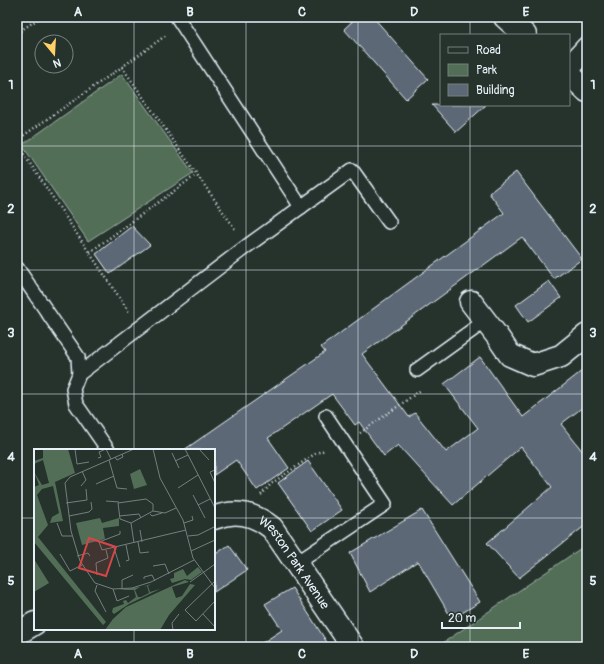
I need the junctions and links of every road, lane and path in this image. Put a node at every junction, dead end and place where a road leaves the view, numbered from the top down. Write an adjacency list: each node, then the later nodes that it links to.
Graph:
1 (40, 17): 4 (path)
2 (505, 17): 5 (street)
3 (179, 21): 7 (path); 14 (lane)
4 (17, 33)
5 (524, 34)
6 (587, 48): 8 (street)
7 (122, 67): 11 (path); 13 (path)
8 (570, 67)
9 (570, 75): 10 (street)
10 (587, 91)
11 (17, 140)
12 (17, 144): 17 (path)
13 (196, 175): 16 (path); 17 (path)
14 (301, 207): 15 (lane); 16 (lane)
15 (389, 222)
16 (247, 246): 21 (lane)
17 (90, 252): 21 (path)
18 (17, 268): 24 (lane)
19 (471, 302): 20 (street)
20 (486, 321): 22 (street); 23 (lane)
21 (140, 328): 24 (lane)
22 (587, 335)
23 (417, 370)
24 (79, 374): 27 (lane)
25 (326, 416): 26 (lane)
26 (345, 444): 28 (path); 30 (lane)
27 (107, 449)
28 (244, 514): 29 (street, Weston Park Avenue); 30 (street, Weston Park Avenue)
29 (215, 518)
30 (296, 563): 31 (street, Weston Park Avenue)
31 (353, 647)

